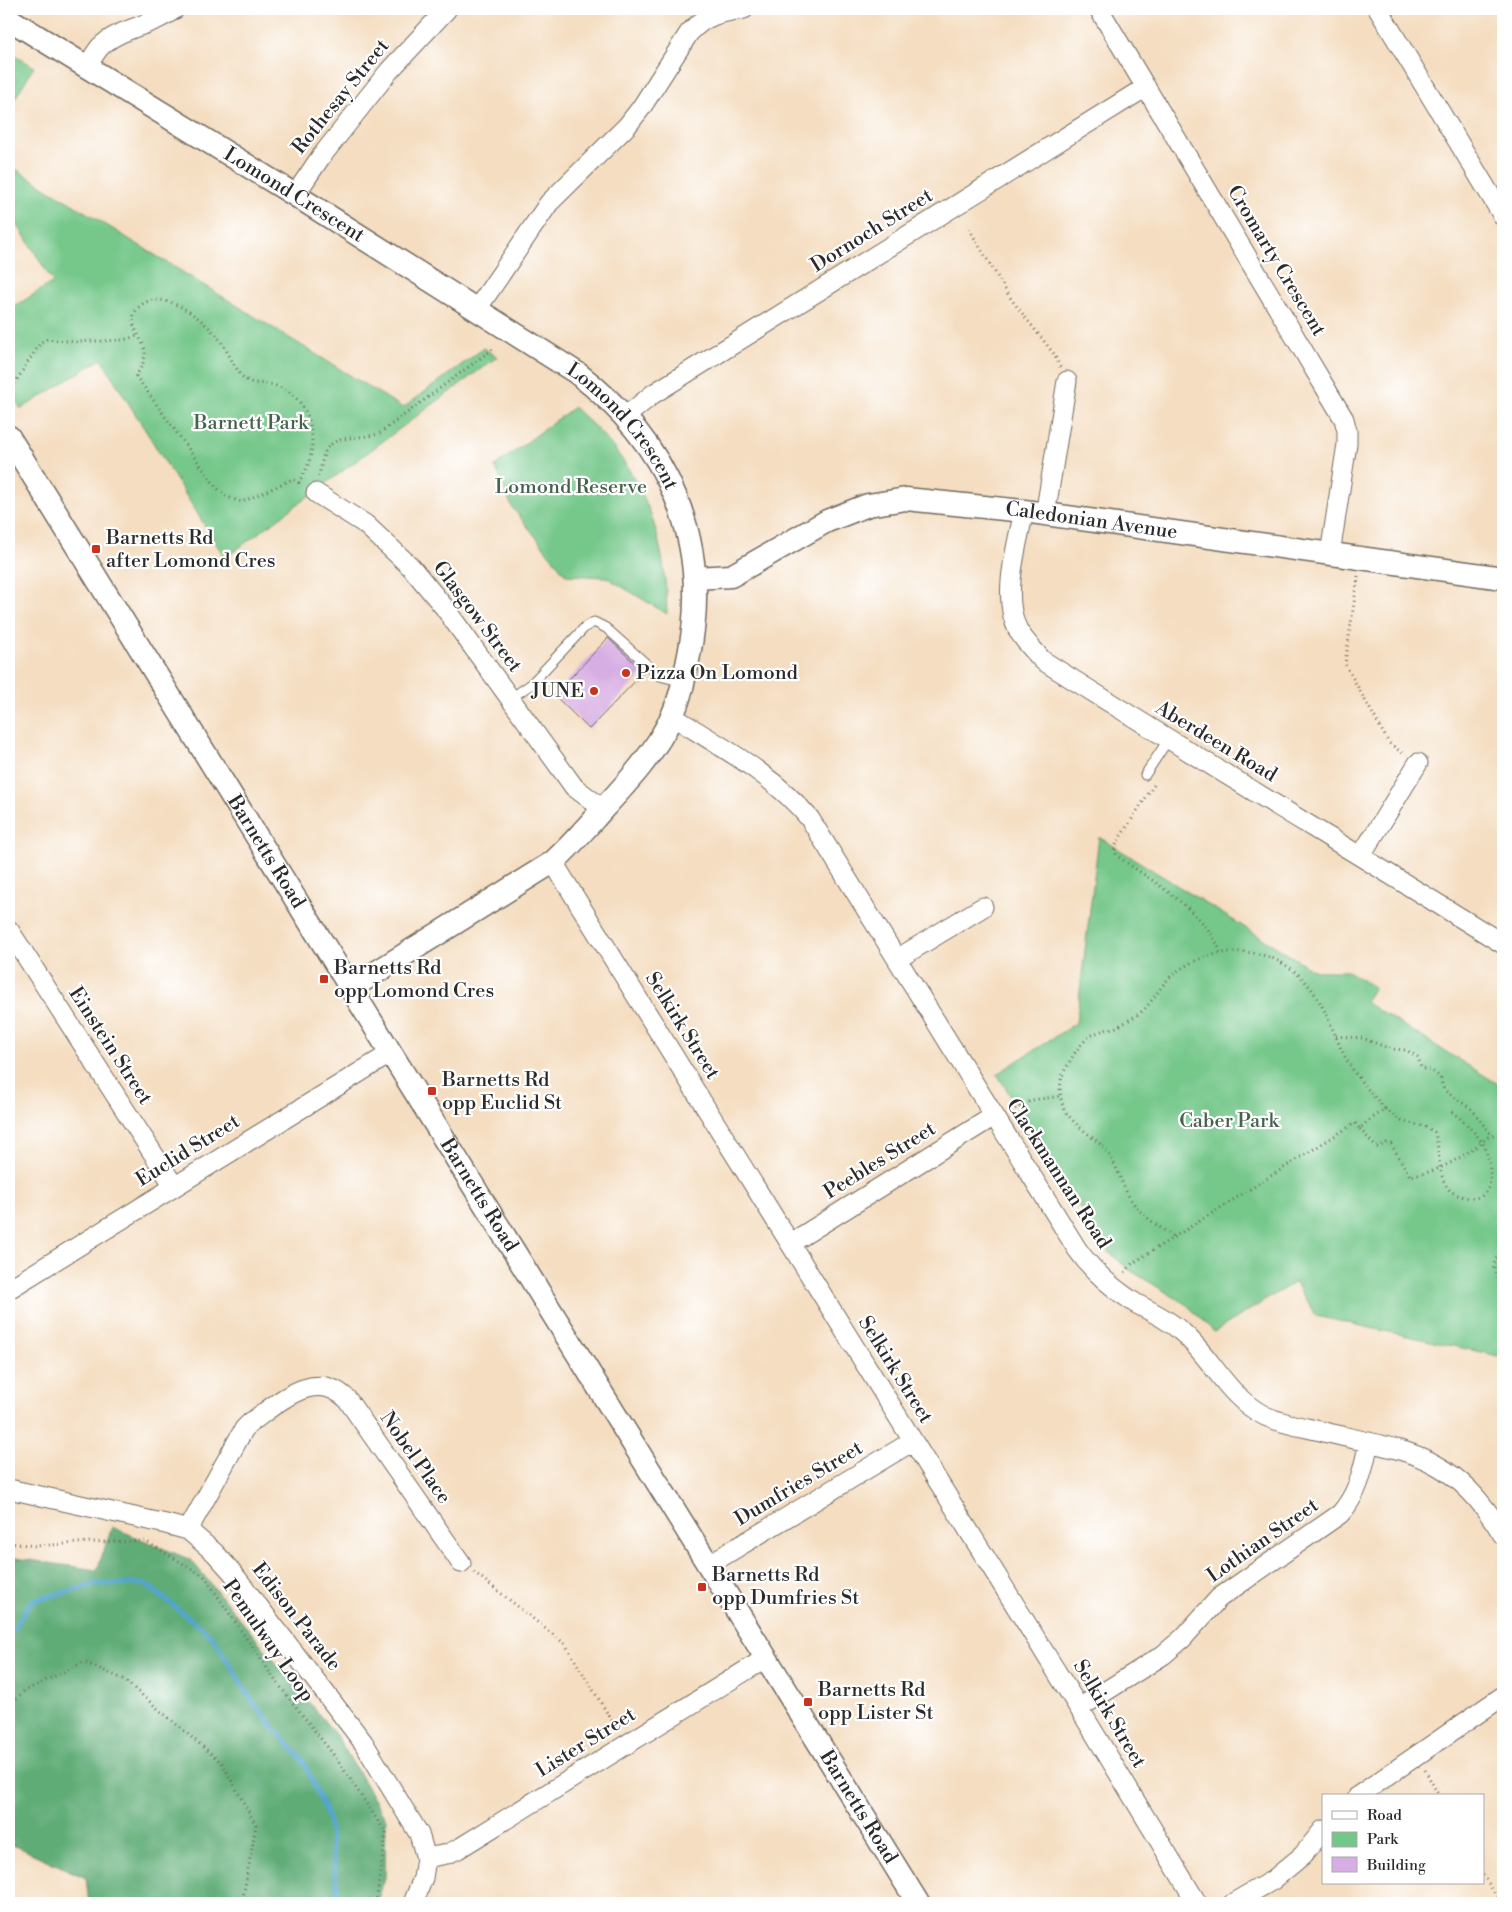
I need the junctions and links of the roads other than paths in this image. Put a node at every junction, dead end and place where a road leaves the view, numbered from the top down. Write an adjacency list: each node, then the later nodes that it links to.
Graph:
1 (175, 9): 7 (street)
2 (447, 9): 9 (street, Rothesay Street)
3 (744, 9): 11 (street)
4 (1099, 9): 8 (street, Cromarty Crescent)
5 (1378, 9): 10 (street)
6 (9, 19): 7 (street, Lomond Crescent)
7 (87, 67): 9 (street, Lomond Crescent)
8 (1146, 87): 13 (street, Dornoch Street); 17 (street, Cromarty Crescent)
9 (294, 194): 11 (street, Lomond Crescent)
10 (1503, 216)
11 (477, 309): 13 (street, Lomond Crescent)
12 (1067, 381): 16 (street, Aberdeen Road)
13 (625, 417): 18 (street, Lomond Crescent)
14 (9, 437): 33 (street, Barnetts Road)
15 (313, 492): 21 (street, Glasgow Street)
16 (1034, 513): 17 (street, Caledonian Avenue); 18 (street, Caledonian Avenue); 23 (street, Aberdeen Road)
17 (1330, 554): 19 (street, Caledonian Avenue)
18 (695, 578): 20 (street, Lomond Crescent)
19 (1503, 578)
20 (683, 682): 21 (lane); 22 (street, Lomond Crescent)
21 (511, 698): 26 (street, Glasgow Street)
22 (672, 716): 26 (street, Lomond Crescent); 32 (street, Clackmannan Road)
23 (1168, 740): 25 (lane); 27 (street, Aberdeen Road)
24 (1418, 763): 27 (street)
25 (1145, 775)
26 (603, 809): 28 (street, Lomond Crescent)
27 (1362, 856): 31 (street, Aberdeen Road)
28 (552, 862): 33 (street, Lomond Crescent); 37 (street, Selkirk Street)
29 (983, 907): 32 (street)
30 (9, 930): 36 (street, Einstein Street)
31 (1503, 944)
32 (897, 960): 35 (street, Clackmannan Road)
33 (351, 988): 34 (street, Barnetts Road)
34 (391, 1052): 36 (street, Euclid Street); 45 (street, Barnetts Road)
35 (994, 1116): 37 (street, Peebles Street); 40 (street, Clackmannan Road)
36 (174, 1186): 38 (street, Euclid Street)
37 (791, 1244): 39 (street, Selkirk Street)
38 (9, 1289)
39 (913, 1441): 45 (street, Dumfries Street); 48 (street, Selkirk Street)
40 (1369, 1442): 43 (street, Clackmannan Road); 48 (street, Lothian Street)
41 (9, 1489): 42 (street, Edison Parade)
42 (188, 1530): 44 (street, Nobel Place); 51 (street, Edison Parade)
43 (1503, 1535)
44 (461, 1563)
45 (708, 1565): 46 (street, Barnetts Road)
46 (766, 1658): 51 (street, Lister Street); 53 (street, Barnetts Road)
47 (1503, 1696): 49 (street)
48 (1079, 1708): 54 (street, Selkirk Street)
49 (1361, 1794)
50 (1322, 1831): 55 (street)
51 (426, 1858): 52 (street, Edison Parade)
52 (413, 1903)
53 (918, 1903)
54 (1197, 1903)
55 (1233, 1903)

